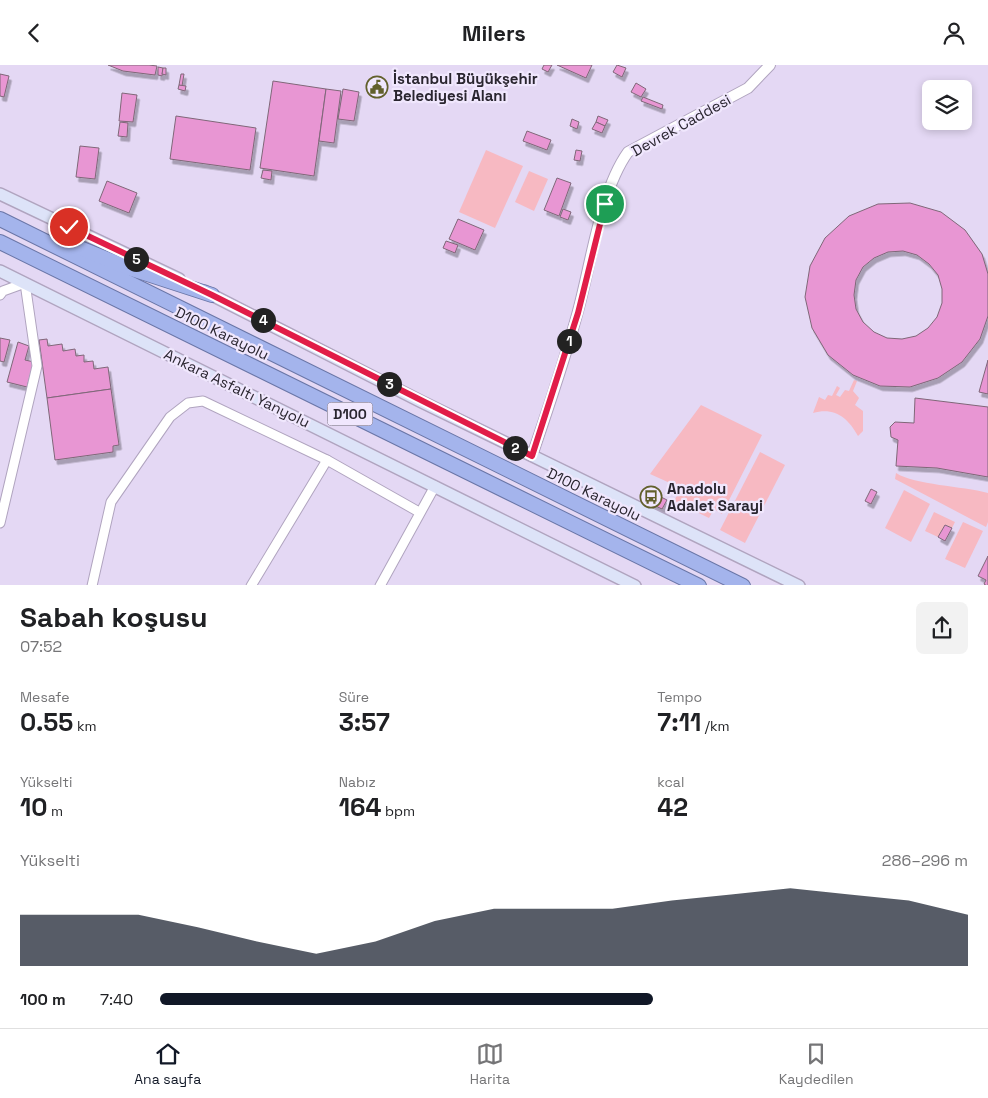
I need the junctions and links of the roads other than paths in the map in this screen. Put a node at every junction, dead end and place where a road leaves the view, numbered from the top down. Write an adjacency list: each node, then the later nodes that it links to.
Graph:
1 (770, 65): 9 (street, Devrek Caddesi)
2 (0, 194): 8 (main road)
3 (0, 218): 8 (highway); 19 (highway, D100 Karayolu / D100)
4 (0, 242): 18 (highway, D100 Karayolu / D100)
5 (0, 271): 6 (main road, Ankara Asfaltı Yanyolu)
6 (26, 283): 7 (street); 11 (main road, Ankara Asfaltı Yanyolu); 13 (street)
7 (0, 295)
8 (212, 295): 9 (main road)
9 (532, 456): 20 (main road)
10 (327, 460): 12 (street); 14 (street); 15 (street)
11 (435, 486): 12 (street); 17 (main road, Ankara Asfaltı Yanyolu)
12 (419, 512): 16 (street)
13 (0, 523)
14 (92, 585)
15 (251, 585)
16 (380, 585)
17 (635, 585)
18 (699, 585)
19 (743, 585)
20 (799, 585)

